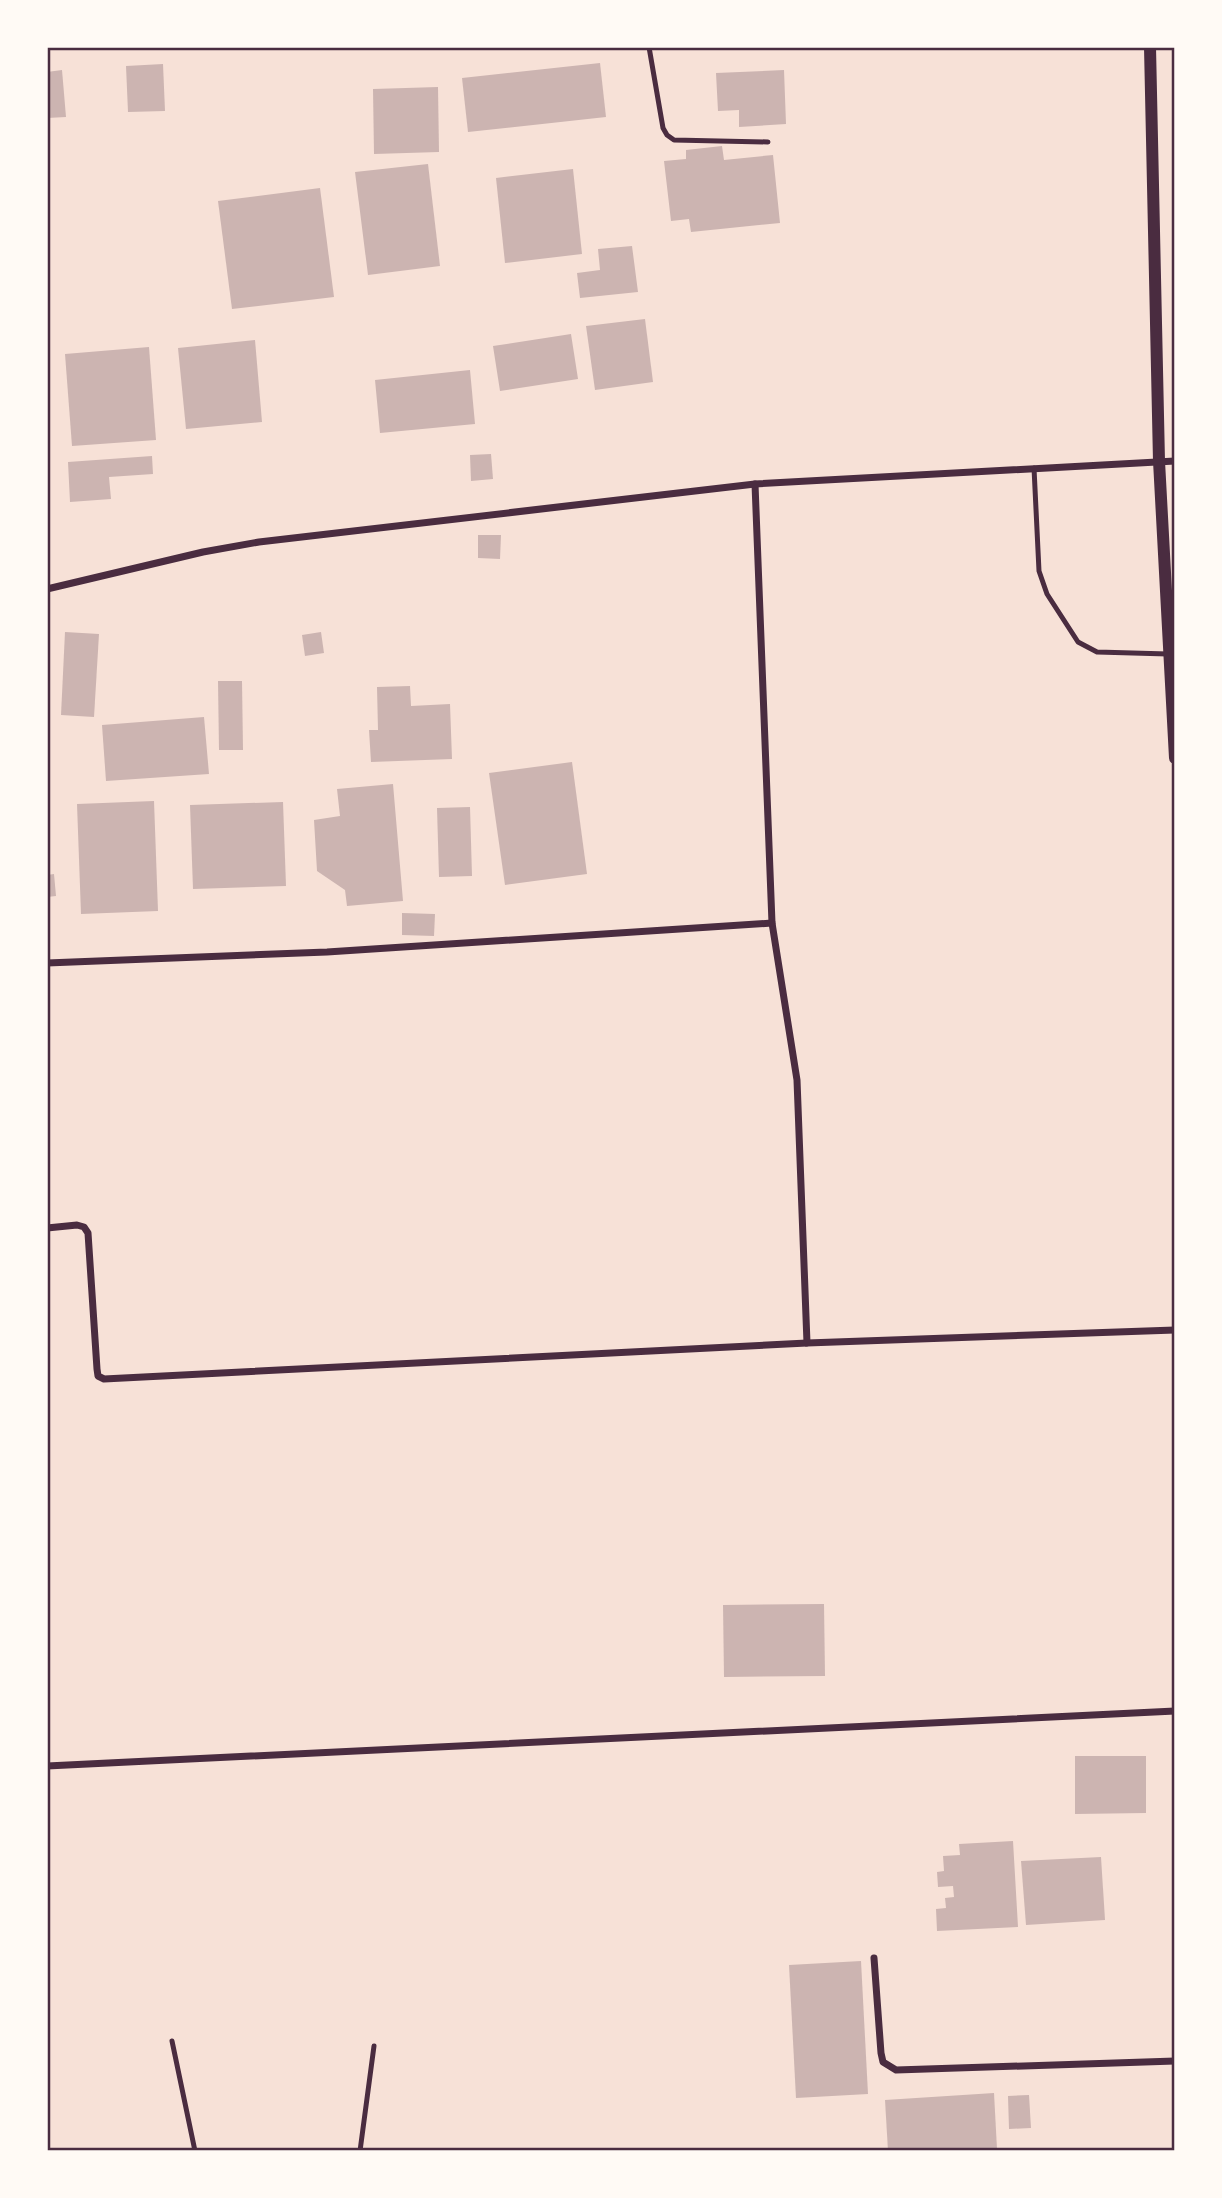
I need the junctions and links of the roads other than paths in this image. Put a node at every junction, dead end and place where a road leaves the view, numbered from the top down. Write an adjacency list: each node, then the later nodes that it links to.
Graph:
1 (649, 47): 3 (lane)
2 (1150, 47): 4 (street)
3 (768, 142)
4 (1159, 461): 5 (street); 6 (street); 9 (street)
5 (1175, 461)
6 (1034, 468): 7 (street); 9 (lane)
7 (755, 484): 8 (street); 11 (street)
8 (47, 589)
9 (1169, 654): 10 (street)
10 (1175, 758)
11 (772, 923): 12 (street); 15 (street)
12 (47, 963)
13 (47, 1228): 15 (street)
14 (1175, 1329): 15 (street)
15 (807, 1343)
16 (1175, 1710): 17 (street)
17 (47, 1766)
18 (873, 1958): 21 (street)
19 (172, 2041): 22 (lane)
20 (374, 2046): 23 (lane)
21 (1175, 2061)
22 (195, 2151)
23 (360, 2151)

